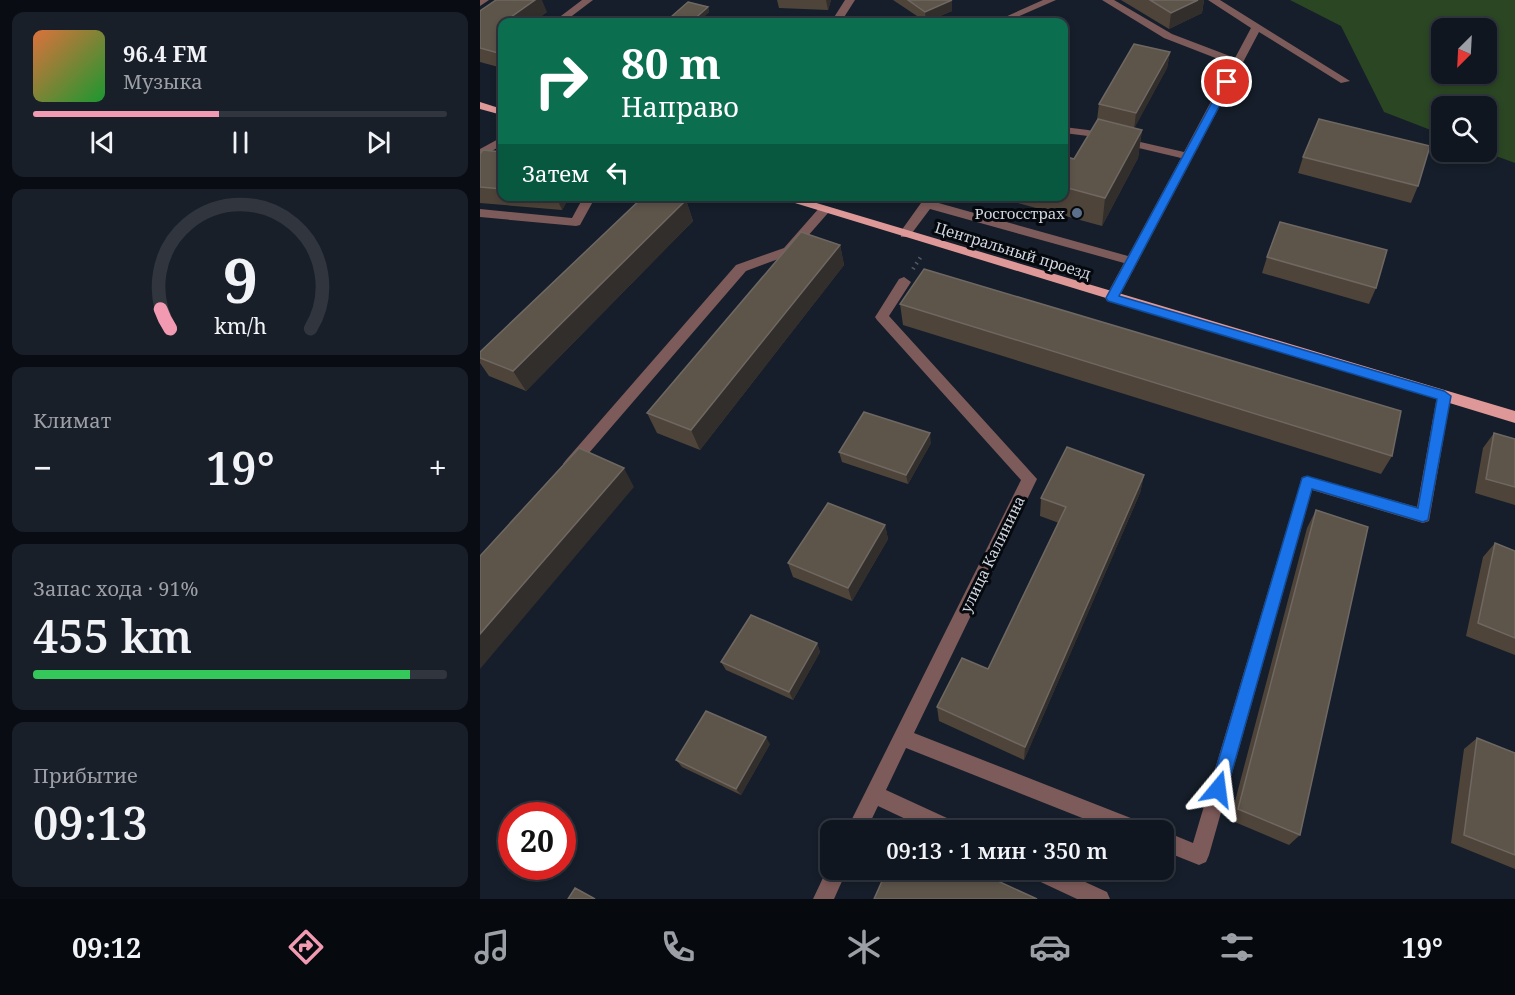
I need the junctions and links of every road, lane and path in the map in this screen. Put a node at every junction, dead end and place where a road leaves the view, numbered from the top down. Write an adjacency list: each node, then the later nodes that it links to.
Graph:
1 (484, 0): 7 (street)
2 (588, 0): 8 (street)
3 (850, 0): 9 (street)
4 (1051, 0): 10 (street)
5 (1107, 0): 12 (street)
6 (1213, 0): 11 (street)
7 (480, 3)
8 (563, 18)
9 (841, 18)
10 (1008, 18)
11 (1257, 26): 12 (street); 13 (street)
12 (1237, 63): 19 (street)
13 (1345, 81)
14 (480, 105): 15 (main road)
15 (498, 111)
16 (1068, 130): 19 (street)
17 (498, 143): 18 (street)
18 (480, 154)
19 (1188, 156): 27 (street)
20 (587, 201): 25 (street)
21 (794, 201): 24 (main road, Центральный проезд)
22 (930, 201): 26 (street)
23 (934, 201): 27 (street)
24 (824, 210): 26 (main road, Центральный проезд); 32 (street)
25 (480, 213)
26 (906, 234): 29 (main road, Центральный проезд)
27 (1131, 261): 29 (street)
28 (904, 282): 33 (street, улица Калинина)
29 (1112, 298): 30 (main road, Центральный проезд)
30 (1444, 396): 31 (main road, Центральный проезд); 38 (street)
31 (1515, 417)
32 (564, 471)
33 (902, 737): 34 (street, улица Калинина); 37 (street)
34 (874, 794): 35 (street, улица Калинина); 36 (street)
35 (861, 820)
36 (930, 820)
37 (1111, 820)
38 (1174, 845)
39 (832, 880): 41 (street)
40 (1059, 880): 42 (street)
41 (823, 899)
42 (1100, 899)

